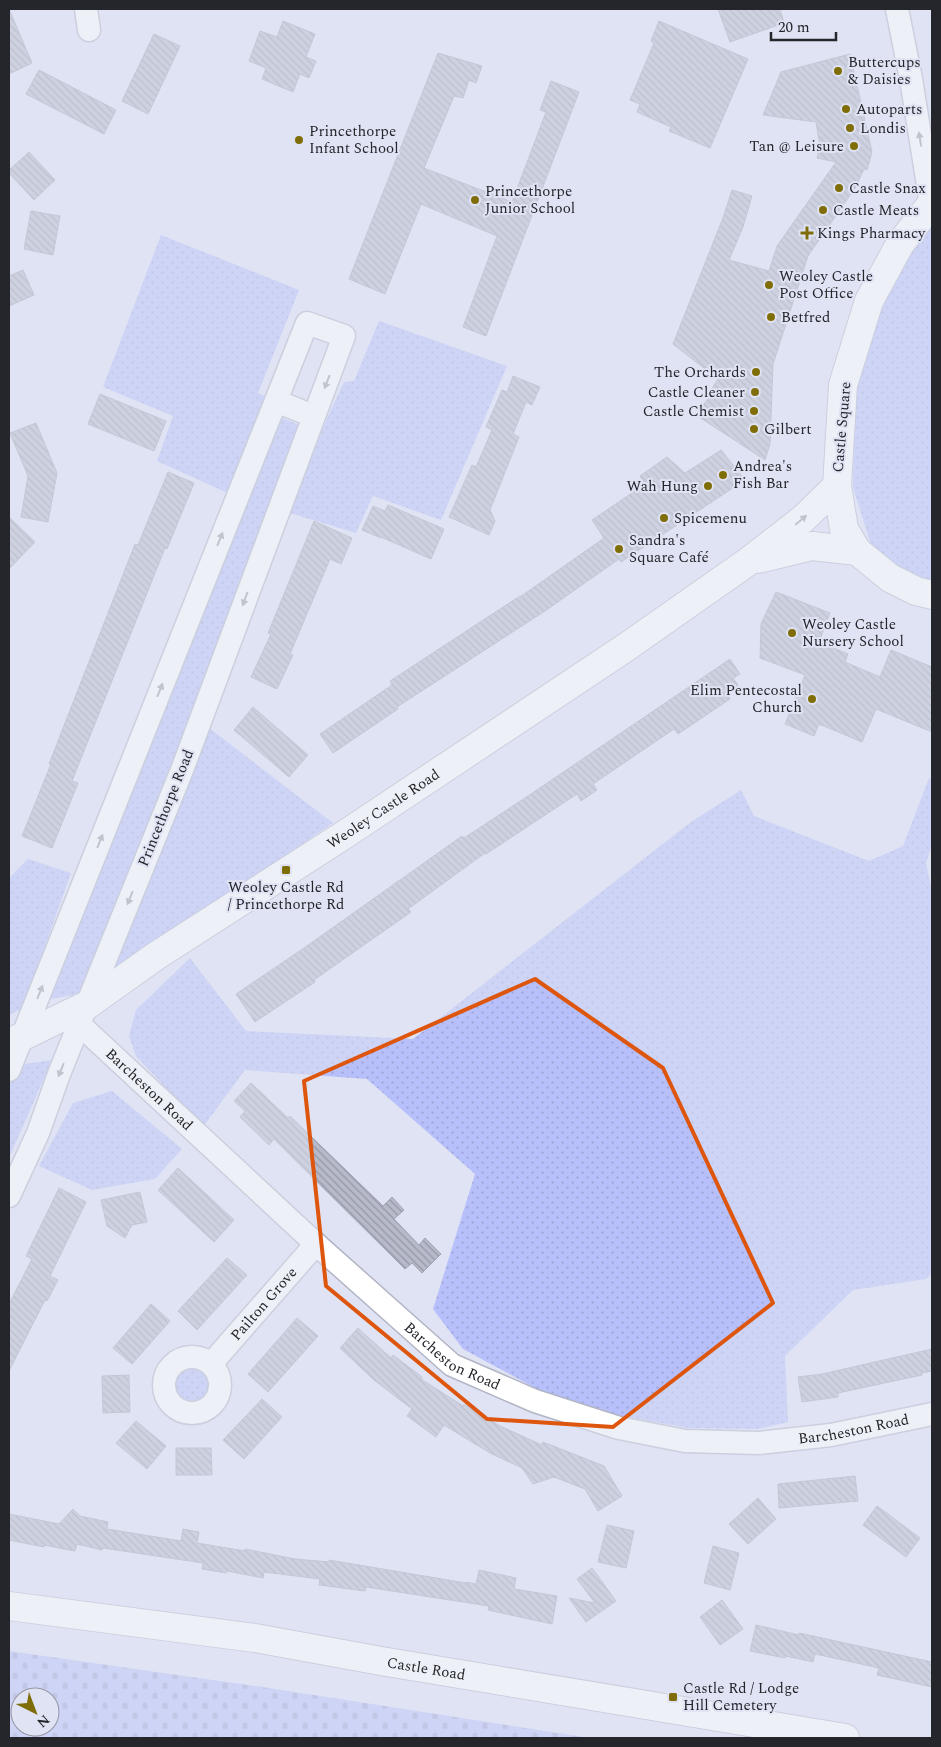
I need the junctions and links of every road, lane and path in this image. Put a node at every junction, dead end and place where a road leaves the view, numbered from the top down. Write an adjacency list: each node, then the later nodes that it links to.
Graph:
1 (897, 9): 2 (street)
2 (911, 78): 3 (street); 4 (street, one-way to 2)
3 (932, 99)
4 (932, 203): 7 (street, Castle Square)
5 (276, 401): 6 (street); 6 (street, Princethorpe Road, one-way to 6); 12 (street, Princethorpe Road, one-way to 5)
6 (313, 416): 11 (street, Princethorpe Road, one-way to 11)
7 (837, 486): 8 (street, Castle Square); 9 (street, Weoley Castle Road, one-way to 7)
8 (857, 551): 9 (street, Weoley Castle Road); 10 (street, Castle Square)
9 (749, 561): 11 (street, Weoley Castle Road)
10 (932, 595)
11 (83, 1015): 12 (street, Weoley Castle Road); 14 (street, Princethorpe Road, one-way to 14); 15 (street, Barcheston Road)
12 (16, 1040): 13 (street, Princethorpe Road)
13 (9, 1070)
14 (9, 1196)
15 (316, 1244): 16 (street, Pailton Grove); 17 (street, Barcheston Road)
16 (211, 1364)
17 (932, 1414)
18 (9, 1606): 19 (street, Castle Road)
19 (845, 1738)

